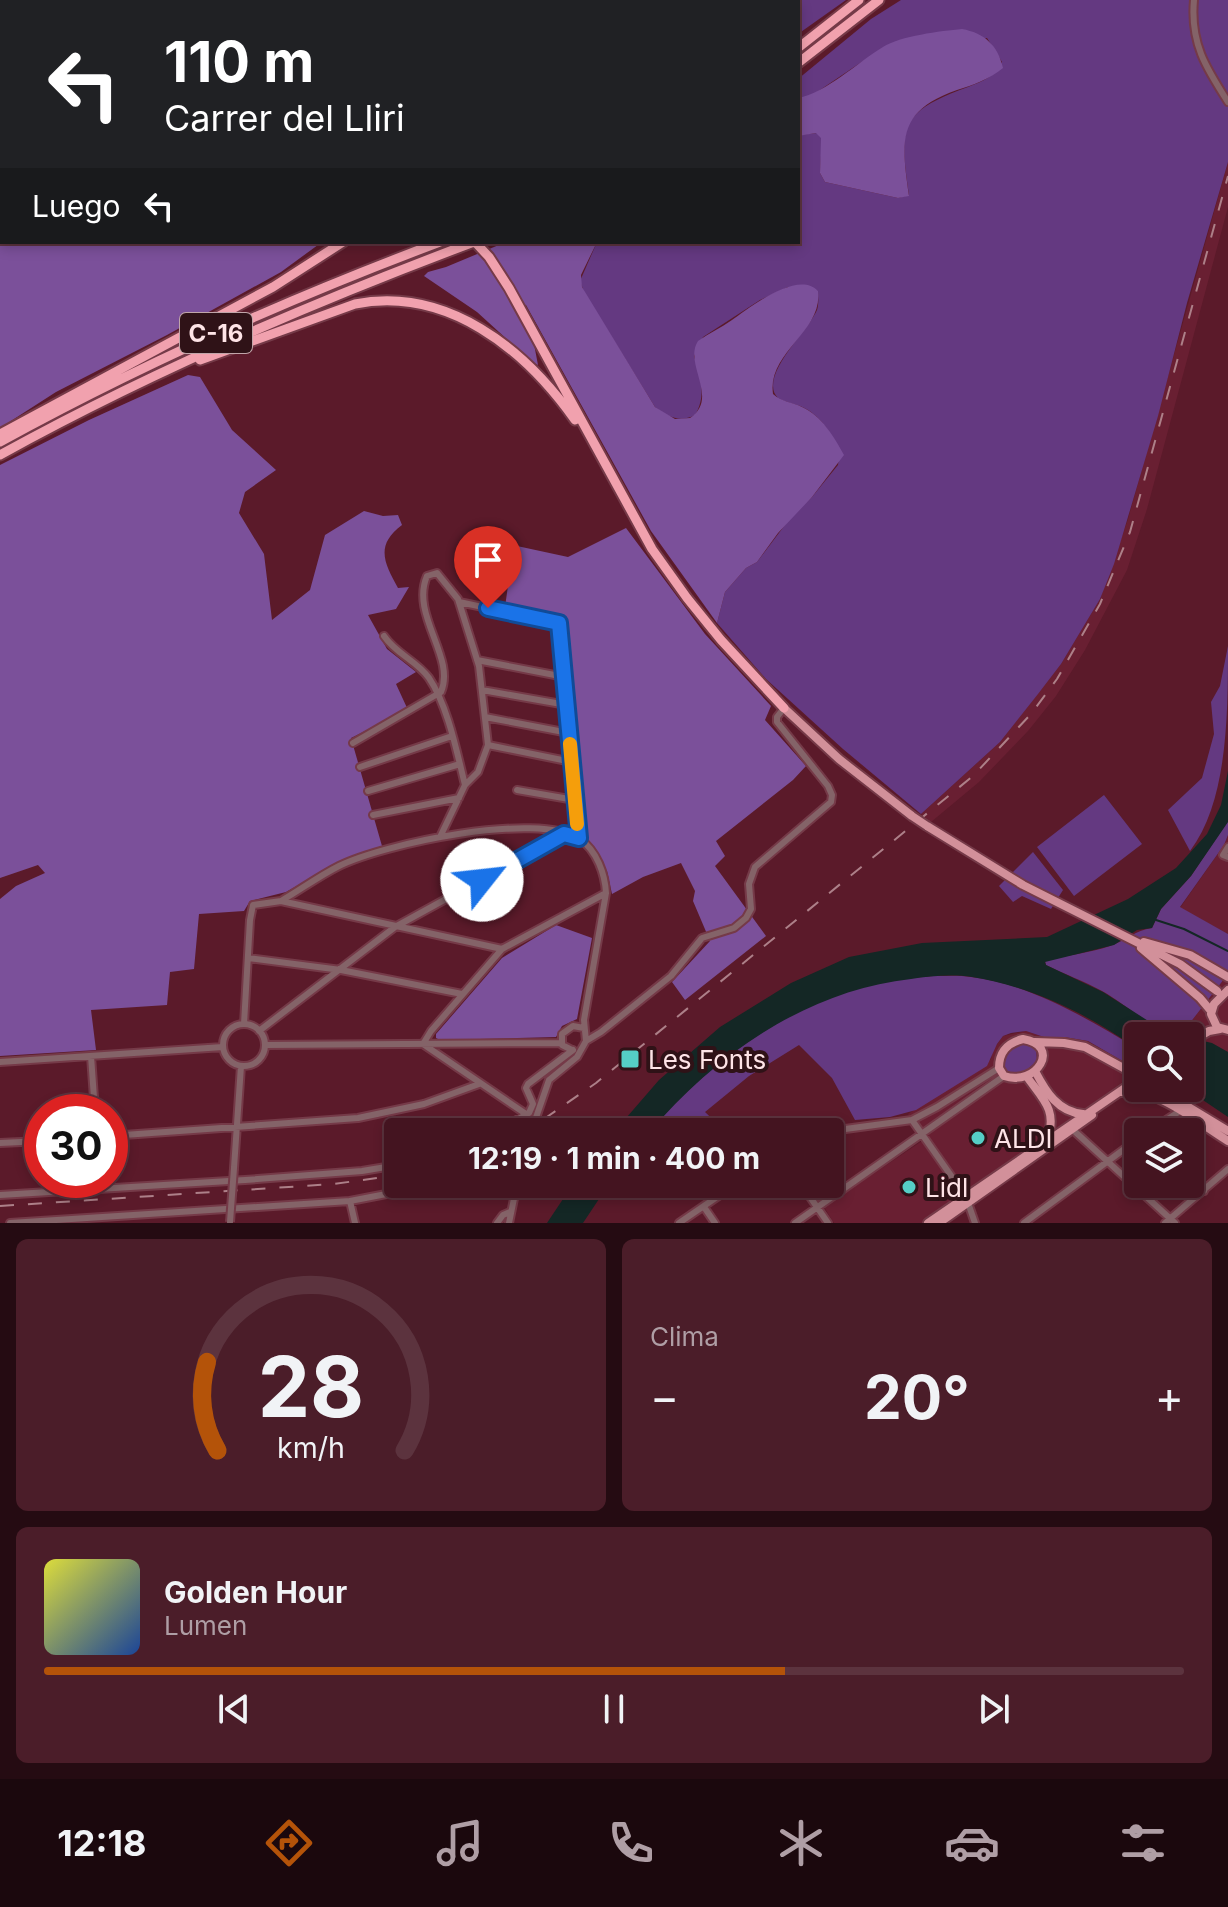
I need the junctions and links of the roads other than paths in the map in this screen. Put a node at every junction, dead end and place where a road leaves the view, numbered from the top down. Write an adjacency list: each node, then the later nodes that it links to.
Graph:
1 (859, 0): 4 (highway)
2 (879, 0): 5 (highway)
3 (1194, 0): 6 (street)
4 (800, 46)
5 (800, 61)
6 (1228, 102)
7 (340, 244): 12 (highway)
8 (435, 244): 14 (highway, C-16)
9 (469, 244): 11 (highway, C-16)
10 (476, 244): 13 (highway)
11 (148, 378): 13 (highway); 15 (highway, C-16)
12 (0, 434)
13 (590, 440): 23 (highway)
14 (0, 442)
15 (0, 455)
16 (459, 602): 18 (street); 19 (street); 21 (street)
17 (384, 636): 21 (street)
18 (477, 660): 19 (street); 20 (street)
19 (565, 677): 22 (street)
20 (482, 690): 22 (street); 24 (street)
21 (438, 696): 26 (street); 27 (street)
22 (567, 705): 25 (street)
23 (784, 708): 47 (main road, bridge); 65 (street)
24 (485, 717): 25 (street); 28 (street)
25 (569, 733): 29 (street)
26 (452, 736): 30 (street); 31 (street)
27 (353, 743)
28 (488, 745): 29 (street); 32 (street)
29 (572, 762): 36 (street)
30 (460, 764): 32 (street); 34 (street)
31 (360, 767)
32 (465, 785): 35 (street)
33 (517, 790): 36 (street)
34 (368, 791)
35 (459, 798): 37 (street); 39 (street)
36 (575, 800): 40 (street)
37 (373, 815)
38 (564, 834): 39 (street); 40 (street); 45 (street)
39 (440, 837): 44 (street)
40 (579, 838): 43 (street)
41 (1228, 847): 42 (street)
42 (1228, 857)
43 (606, 893): 46 (street); 57 (street)
44 (281, 901): 45 (street); 48 (street)
45 (395, 927): 46 (street); 49 (street)
46 (502, 949): 53 (street)
47 (1156, 951): 50 (main road); 52 (main road); 54 (main road)
48 (248, 958): 49 (street); 55 (street)
49 (341, 970): 53 (street); 58 (street)
50 (1228, 977)
51 (1228, 990): 54 (main road)
52 (1217, 991)
53 (462, 994): 64 (street)
54 (1211, 1014): 56 (main road); 59 (main road)
55 (244, 1024): 58 (street); 67 (street)
56 (1204, 1024)
57 (584, 1028): 62 (street); 65 (street)
58 (259, 1031): 66 (street)
59 (1225, 1031): 60 (main road)
60 (1204, 1037)
61 (1035, 1042): 63 (main road); 70 (main road); 74 (main road)
62 (561, 1043): 64 (street); 68 (street)
63 (1059, 1043): 70 (main road); 73 (main road)
64 (423, 1044): 66 (street); 76 (street)
65 (584, 1044): 68 (street); 85 (street)
66 (265, 1045): 72 (street)
67 (223, 1047): 69 (street); 72 (street)
68 (573, 1050): 83 (street)
69 (91, 1056): 71 (street); 78 (street)
70 (1042, 1057): 75 (main road)
71 (0, 1062)
72 (241, 1066): 88 (street)
73 (1124, 1071)
74 (1002, 1072): 75 (main road); 87 (street); 91 (street)
75 (1031, 1074): 82 (main road); 94 (main road)
76 (479, 1084): 83 (street); 88 (street)
77 (1124, 1089): 79 (main road)
78 (94, 1094)
79 (1114, 1096): 81 (main road); 82 (main road); 90 (main road)
80 (1180, 1102): 93 (main road)
81 (1180, 1111): 86 (street); 93 (main road)
82 (1088, 1112): 90 (main road); 94 (main road)
83 (526, 1114): 84 (street)
84 (519, 1118)
85 (536, 1118)
86 (1169, 1118)
87 (912, 1120): 89 (street); 91 (street)
88 (237, 1128): 92 (street); 119 (street, bridge)
89 (844, 1129)
90 (1072, 1129): 98 (street); 110 (main road)
91 (921, 1134): 110 (street); 113 (street)
92 (128, 1135)
93 (1228, 1136)
94 (1047, 1139): 110 (main road)
95 (24, 1142): 96 (street)
96 (0, 1143)
97 (1124, 1149): 98 (street)
98 (1107, 1162): 117 (street); 131 (street)
99 (384, 1167): 101 (street)
100 (1228, 1169): 102 (street)
101 (128, 1186)
102 (1204, 1191)
103 (24, 1193): 105 (street)
104 (384, 1194): 111 (street)
105 (0, 1195)
106 (514, 1198): 114 (street)
107 (717, 1198): 112 (street)
108 (811, 1198): 113 (street)
109 (1197, 1198): 117 (street)
110 (967, 1200): 128 (main road); 129 (main road); 130 (street)
111 (350, 1201): 116 (street); 120 (street)
112 (704, 1207): 115 (street); 125 (street)
113 (817, 1207): 126 (street); 127 (street)
114 (510, 1212): 121 (street); 122 (street)
115 (692, 1215): 123 (street); 124 (street)
116 (102, 1221): 118 (street)
117 (1171, 1222)
118 (10, 1223)
119 (230, 1223)
120 (355, 1223)
121 (497, 1223)
122 (509, 1223)
123 (679, 1223)
124 (698, 1223)
125 (715, 1223)
126 (795, 1223)
127 (828, 1223)
128 (928, 1223)
129 (939, 1223)
130 (975, 1223)
131 (1024, 1223)

